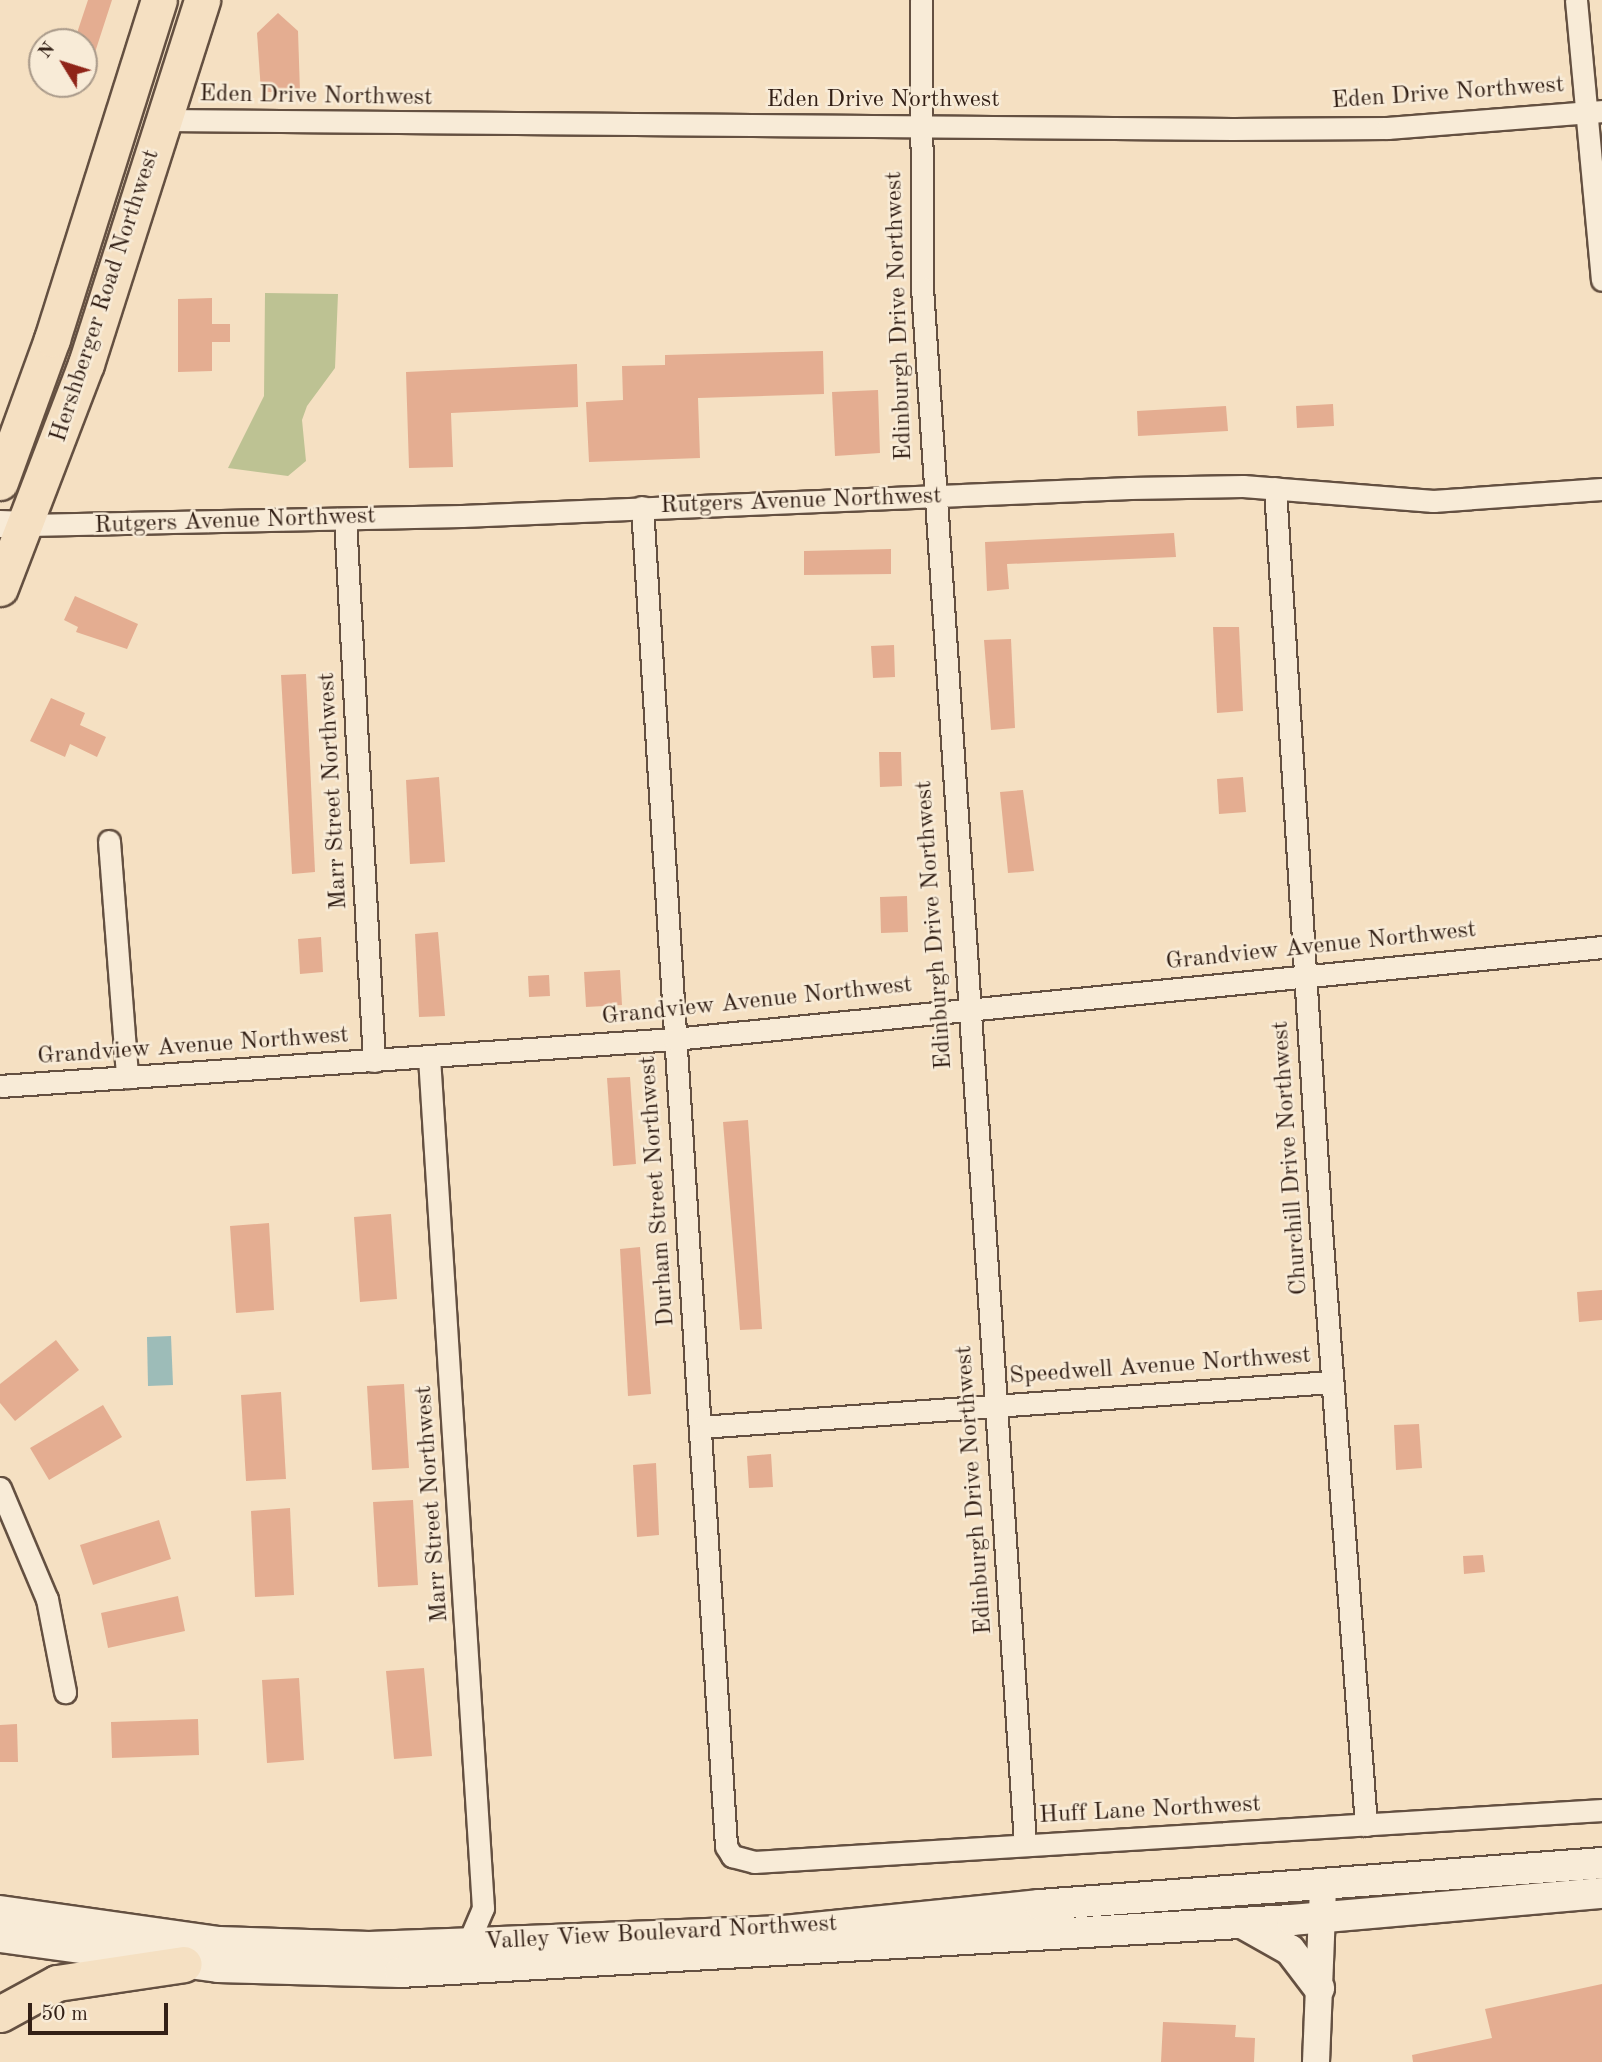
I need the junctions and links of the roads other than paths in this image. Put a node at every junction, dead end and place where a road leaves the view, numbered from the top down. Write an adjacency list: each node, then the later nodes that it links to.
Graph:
1 (159, 0): 9 (main road, Hershberger Road Northwest)
2 (202, 0): 6 (main road, Hershberger Road Northwest)
3 (921, 0): 7 (street, Edinburgh Drive Northwest)
4 (1576, 0): 5 (street)
5 (1595, 111): 7 (street, Eden Drive Northwest); 8 (street)
6 (163, 120): 7 (street, Eden Drive Northwest); 15 (main road, Hershberger Road Northwest)
7 (918, 127): 12 (street, Edinburgh Drive Northwest)
8 (1602, 280)
9 (0, 482)
10 (1275, 488): 11 (street, Rutgers Avenue Northwest); 12 (street, Rutgers Avenue Northwest); 19 (street, Churchill Drive Northwest)
11 (1602, 489)
12 (934, 498): 13 (street, Rutgers Avenue Northwest); 20 (street, Edinburgh Drive Northwest)
13 (642, 507): 14 (street, Rutgers Avenue Northwest); 21 (street, Durham Street Northwest)
14 (345, 519): 15 (street, Rutgers Avenue Northwest); 23 (street, Marr Street Northwest)
15 (14, 524): 16 (main road, Hershberger Road Northwest)
16 (0, 588)
17 (109, 841): 24 (street)
18 (1602, 947): 19 (street, Grandview Avenue Northwest)
19 (1306, 979): 20 (street, Grandview Avenue Northwest); 26 (street, Churchill Drive Northwest)
20 (968, 1006): 21 (street, Grandview Avenue Northwest); 27 (street, Edinburgh Drive Northwest)
21 (674, 1039): 22 (street, Grandview Avenue Northwest); 28 (street, Durham Street Northwest)
22 (429, 1057): 23 (street, Grandview Avenue Northwest); 42 (street, Marr Street Northwest)
23 (374, 1061): 24 (street, Grandview Avenue Northwest)
24 (127, 1077): 25 (street, Grandview Avenue Northwest)
25 (0, 1086)
26 (1331, 1382): 27 (street, Speedwell Avenue Northwest); 32 (street, Churchill Drive Northwest)
27 (995, 1403): 28 (street, Speedwell Avenue Northwest); 34 (street, Edinburgh Drive Northwest)
28 (700, 1427): 33 (street, Durham Street Northwest)
29 (0, 1488): 30 (street)
30 (65, 1692)
31 (1602, 1810): 32 (street, Huff Lane Northwest)
32 (1366, 1825): 34 (street, Huff Lane Northwest)
33 (725, 1828): 34 (street, Huff Lane Northwest)
34 (1025, 1844)
35 (1602, 1863): 36 (main road, Valley View Boulevard Northwest)
36 (1323, 1885): 39 (street); 42 (main road, Valley View Boulevard Northwest)
37 (1602, 1893): 39 (main road, Valley View Boulevard Northwest)
38 (0, 1911): 42 (main road, Valley View Boulevard Northwest)
39 (1322, 1917): 40 (main road, Valley View Boulevard Northwest); 44 (street)
40 (1241, 1923): 43 (main road, Valley View Boulevard Northwest); 44 (main road)
41 (0, 1937): 43 (main road, Valley View Boulevard Northwest)
42 (468, 1944)
43 (184, 1964): 45 (main road)
44 (1319, 1988): 46 (street)
45 (0, 2014)
46 (1316, 2062)

